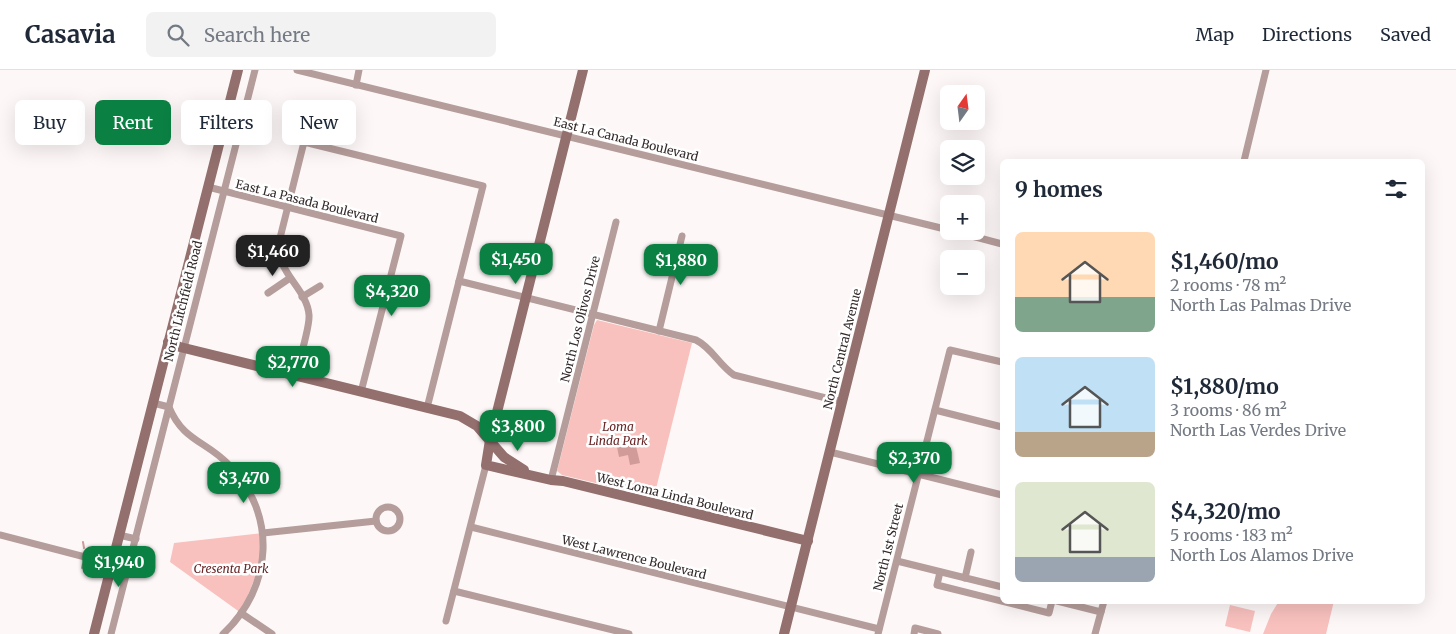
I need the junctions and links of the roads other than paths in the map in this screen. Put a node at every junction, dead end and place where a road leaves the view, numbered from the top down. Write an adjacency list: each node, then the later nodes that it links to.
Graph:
1 (238, 70): 11 (street, North Litchfield Road)
2 (255, 70): 12 (street, North Litchfield Road)
3 (297, 70): 8 (street, East La Canada Boulevard)
4 (360, 70): 8 (street)
5 (583, 70): 9 (street)
6 (925, 70): 14 (street, North Central Avenue)
7 (1266, 70): 10 (street)
8 (356, 84): 9 (street, East La Canada Boulevard)
9 (566, 136): 14 (street, East La Canada Boulevard); 25 (street)
10 (1244, 159)
11 (208, 188): 12 (street, East La Pasada Boulevard); 28 (street, North Litchfield Road)
12 (224, 192): 13 (street, East La Pasada Boulevard); 29 (street, North Litchfield Road)
13 (288, 208): 20 (street); 21 (street); 32 (street, East La Pasada Boulevard)
14 (889, 215): 16 (street, East La Canada Boulevard); 33 (street, North Central Avenue)
15 (616, 222): 26 (street, North Los Olivos Drive)
16 (940, 228)
17 (682, 236): 27 (street)
18 (985, 239): 19 (street)
19 (1000, 243)
20 (290, 278): 23 (street); 24 (street)
21 (459, 281): 25 (street); 36 (street)
22 (320, 286): 24 (street)
23 (268, 293)
24 (302, 297): 31 (street)
25 (526, 298): 26 (street); 39 (street)
26 (593, 314): 27 (street); 44 (street, North Los Olivos Drive)
27 (659, 331): 33 (street)
28 (168, 342): 29 (street, West Loma Linda Boulevard); 34 (street, North Litchfield Road)
29 (184, 348): 31 (street, West Loma Linda Boulevard); 35 (street, North Litchfield Road)
30 (1000, 362): 37 (street, North 1st Street)
31 (295, 376): 32 (street, West Loma Linda Boulevard)
32 (361, 392): 36 (street, West Loma Linda Boulevard)
33 (842, 402): 40 (street, North Central Avenue)
34 (153, 403): 35 (street); 50 (street, North Litchfield Road)
35 (169, 407): 48 (street); 51 (street, North Litchfield Road)
36 (427, 408): 39 (street, West Loma Linda Boulevard)
37 (935, 410): 38 (street); 42 (street, North 1st Street)
38 (1000, 426)
39 (490, 440): 41 (street); 43 (street, West Loma Linda Boulevard)
40 (830, 452): 42 (street); 52 (street, North Central Avenue)
41 (486, 465): 43 (street, West Loma Linda Boulevard); 47 (street)
42 (919, 474): 45 (street); 54 (street, North 1st Street)
43 (536, 476): 44 (street, West Loma Linda Boulevard)
44 (550, 480): 52 (street, West Loma Linda Boulevard)
45 (1000, 494)
46 (376, 521): 48 (street)
47 (471, 527): 59 (street); 65 (street, West Lawrence Boulevard)
48 (263, 534): 67 (street)
49 (0, 535): 55 (street)
50 (119, 535): 51 (street); 55 (street, North Litchfield Road)
51 (136, 539): 71 (street, North Litchfield Road)
52 (808, 541): 65 (street, North Central Avenue)
53 (971, 552): 57 (street)
54 (897, 561): 56 (street); 69 (street, North 1st Street)
55 (112, 564): 70 (street, North Litchfield Road)
56 (940, 572): 57 (street); 60 (street)
57 (965, 578): 58 (street)
58 (1000, 587)
59 (454, 591): 68 (street); 74 (street)
60 (1000, 601)
61 (1013, 604): 62 (street)
62 (1051, 604)
63 (1069, 604): 66 (street)
64 (1103, 604): 66 (street)
65 (791, 608): 69 (street, West Lawrence Boulevard); 75 (street, North Central Avenue)
66 (1101, 612): 78 (street)
67 (241, 613): 72 (street); 73 (street)
68 (446, 622)
69 (879, 632)
70 (94, 634)
71 (111, 634)
72 (223, 634)
73 (272, 634)
74 (628, 634)
75 (784, 634)
76 (914, 634): 77 (street)
77 (938, 634)
78 (1095, 634)

